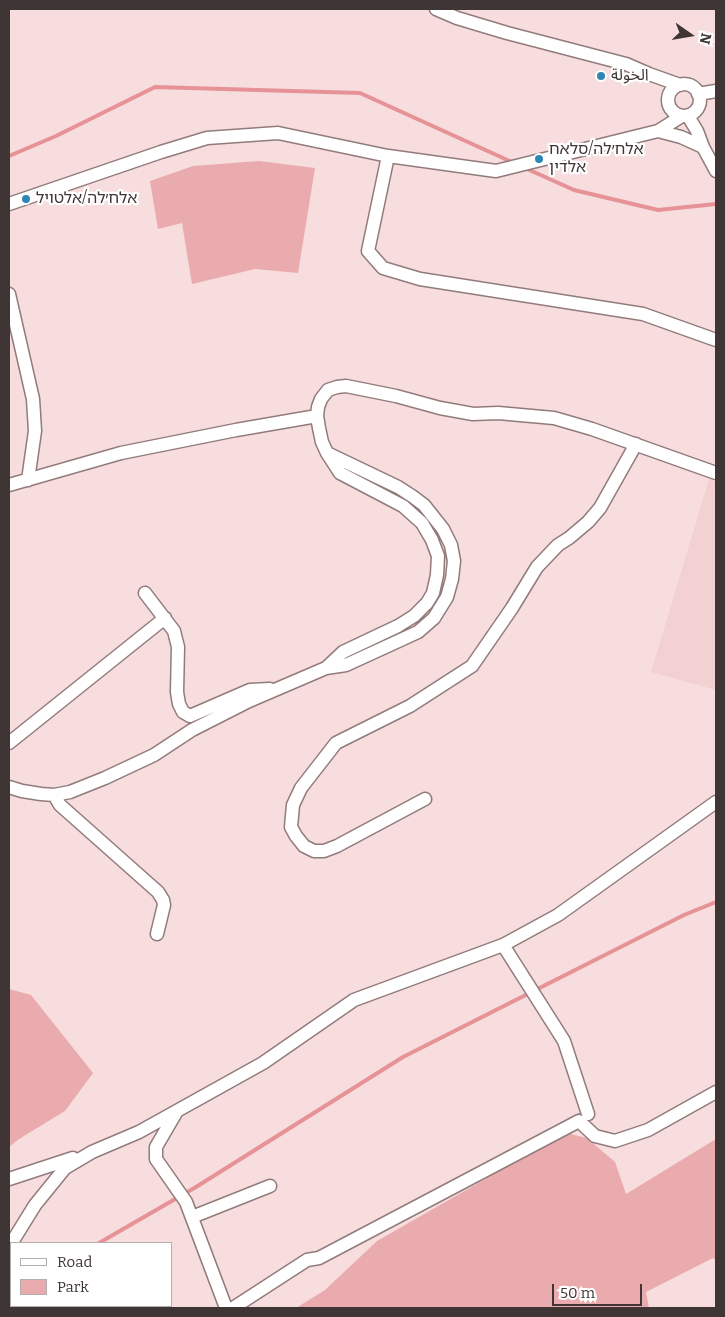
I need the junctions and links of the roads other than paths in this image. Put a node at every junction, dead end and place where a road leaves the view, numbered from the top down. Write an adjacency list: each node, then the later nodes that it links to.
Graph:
1 (436, 9): 2 (street)
2 (649, 74): 3 (street); 6 (street)
3 (680, 85): 5 (street); 6 (street)
4 (716, 91): 5 (street)
5 (698, 94): 7 (street)
6 (669, 102): 7 (street); 8 (street)
7 (688, 114): 8 (street); 9 (street)
8 (658, 130): 9 (street); 10 (street)
9 (703, 147): 11 (street)
10 (388, 156): 12 (street); 14 (street)
11 (716, 172)
12 (9, 204)
13 (9, 294): 18 (street)
14 (716, 340)
15 (317, 416): 16 (street); 18 (street); 22 (street)
16 (636, 444): 17 (street); 26 (street)
17 (716, 473)
18 (28, 480): 19 (street)
19 (9, 485)
20 (145, 593): 21 (street)
21 (165, 618): 22 (street); 23 (street)
22 (280, 688): 25 (street)
23 (9, 743)
24 (9, 787): 25 (street)
25 (54, 795): 28 (street)
26 (425, 799)
27 (716, 802): 29 (street)
28 (157, 934)
29 (503, 945): 31 (street); 32 (street)
30 (716, 1092): 39 (street)
31 (177, 1111): 33 (street); 36 (street)
32 (588, 1114)
33 (92, 1152): 34 (street); 37 (street)
34 (9, 1179)
35 (270, 1186): 36 (street)
36 (192, 1217): 38 (street)
37 (12, 1242)
38 (226, 1308)
39 (233, 1308)

